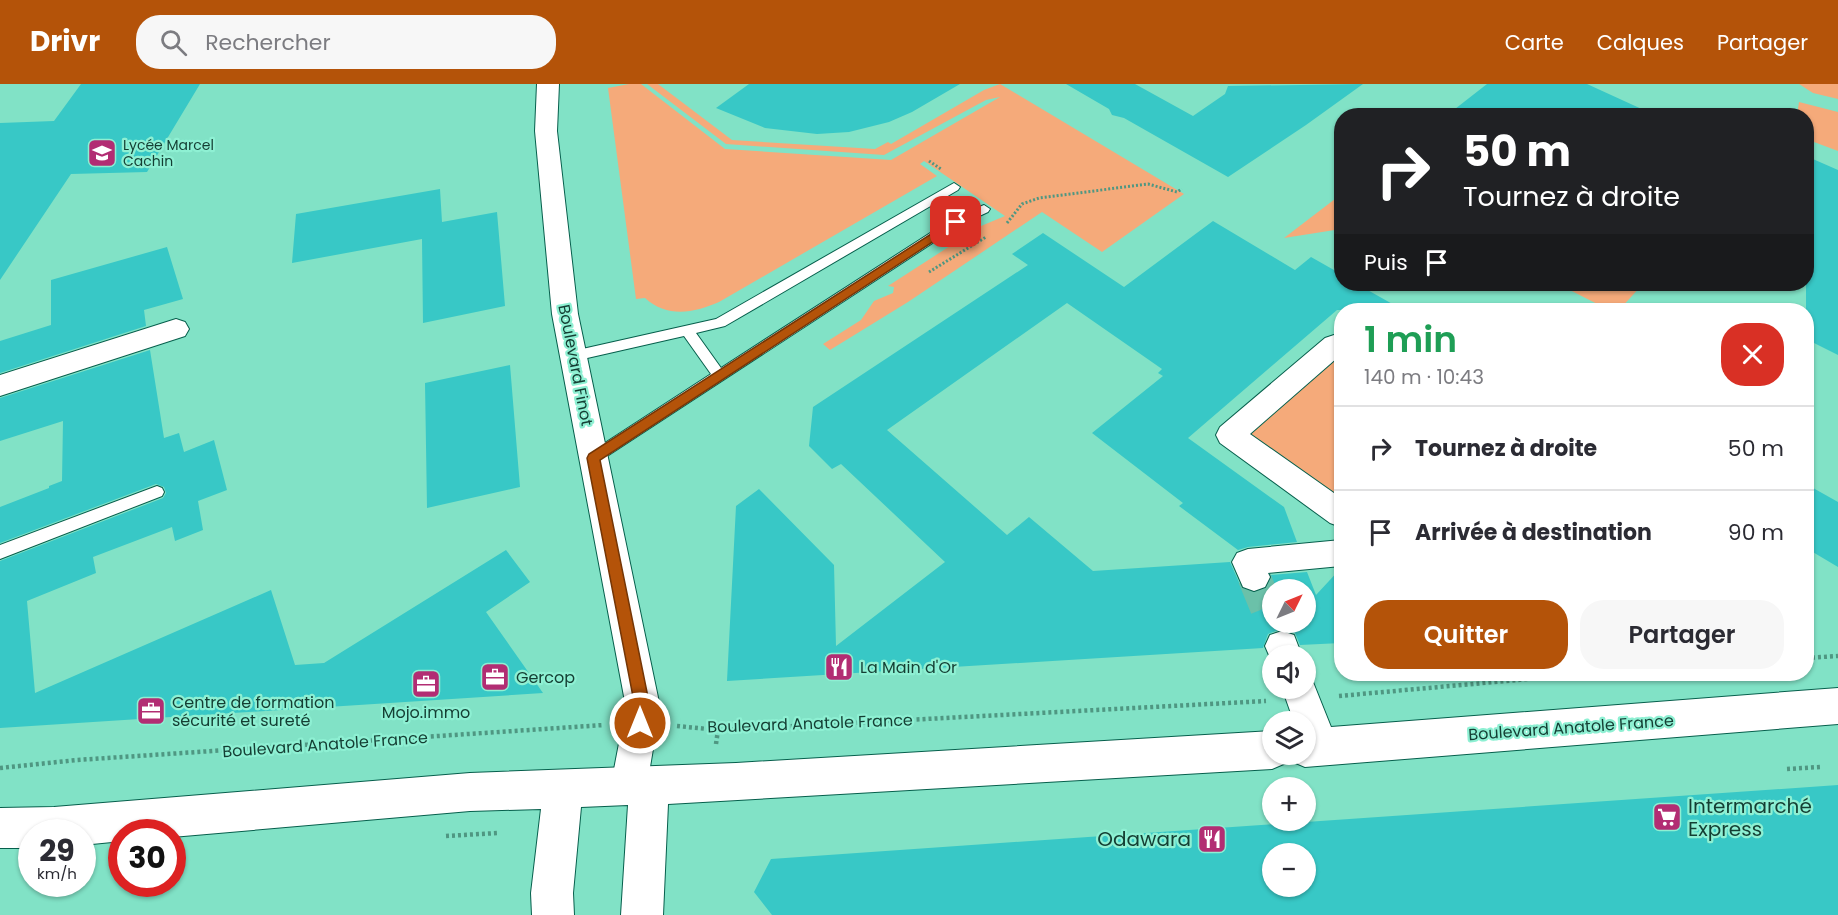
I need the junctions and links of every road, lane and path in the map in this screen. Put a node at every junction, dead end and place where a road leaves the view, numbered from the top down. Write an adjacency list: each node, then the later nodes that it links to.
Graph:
1 (548, 84): 11 (street, Boulevard Finot)
2 (954, 187): 9 (lane)
3 (1182, 189): 5 (path)
4 (984, 209): 12 (lane)
5 (1005, 225)
6 (995, 232): 7 (path)
7 (928, 272)
8 (176, 329): 13 (street)
9 (687, 330): 11 (lane); 12 (lane)
10 (1334, 345): 16 (street)
11 (573, 356): 14 (street, Boulevard Finot)
12 (719, 375): 14 (lane)
13 (0, 386)
14 (593, 458): 26 (street, Boulevard Finot)
15 (157, 492): 17 (lane)
16 (1334, 509)
17 (0, 552)
18 (1334, 554): 19 (street)
19 (1254, 577)
20 (1838, 656): 21 (path)
21 (1814, 658)
22 (1485, 681): 23 (path, Boulevard Anatole France)
23 (1316, 693)
24 (1262, 696): 26 (path, Boulevard Anatole France)
25 (1838, 706): 27 (main road, Boulevard Anatole France)
26 (640, 723): 30 (path, Boulevard Anatole France); 32 (street, Boulevard Finot)
27 (1316, 747)
28 (1262, 751): 32 (main road)
29 (1820, 767): 31 (path)
30 (0, 768)
31 (1787, 769)
32 (639, 785): 33 (main road); 36 (main road)
33 (563, 788): 34 (main road); 35 (main road)
34 (0, 828)
35 (553, 915)
36 (642, 915)

